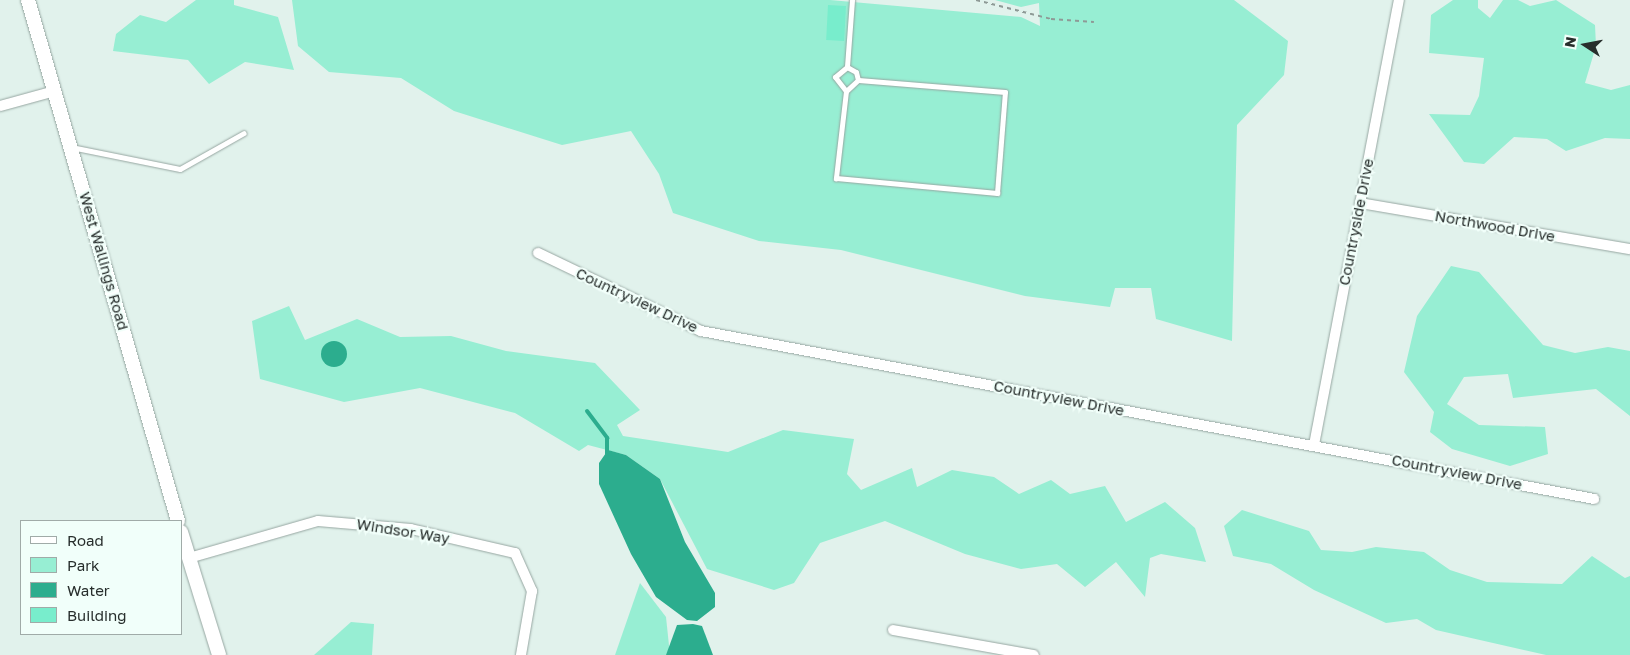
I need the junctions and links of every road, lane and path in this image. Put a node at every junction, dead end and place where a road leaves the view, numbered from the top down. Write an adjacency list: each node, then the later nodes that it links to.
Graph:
1 (28, 0): 8 (street, West Wallings Road)
2 (852, 0): 6 (lane)
3 (976, 0): 5 (path)
4 (1399, 0): 13 (street, Countryside Drive)
5 (1094, 22)
6 (847, 66): 7 (lane); 9 (lane)
7 (858, 80): 9 (lane); 9 (lane)
8 (55, 91): 10 (street); 12 (street, West Wallings Road)
9 (846, 91)
10 (0, 106)
11 (244, 134): 12 (lane)
12 (71, 146): 18 (street, West Wallings Road)
13 (1360, 202): 14 (street, Northwood Drive); 16 (street, Countryside Drive)
14 (1630, 248)
15 (538, 253): 16 (street, Countryview Drive)
16 (1314, 445): 17 (street, Countryview Drive)
17 (1594, 499)
18 (178, 520)
19 (182, 535): 20 (street)
20 (189, 558): 22 (street); 23 (street, Windsor Way)
21 (893, 630): 24 (street)
22 (219, 655)
23 (521, 655)
24 (1034, 655)

